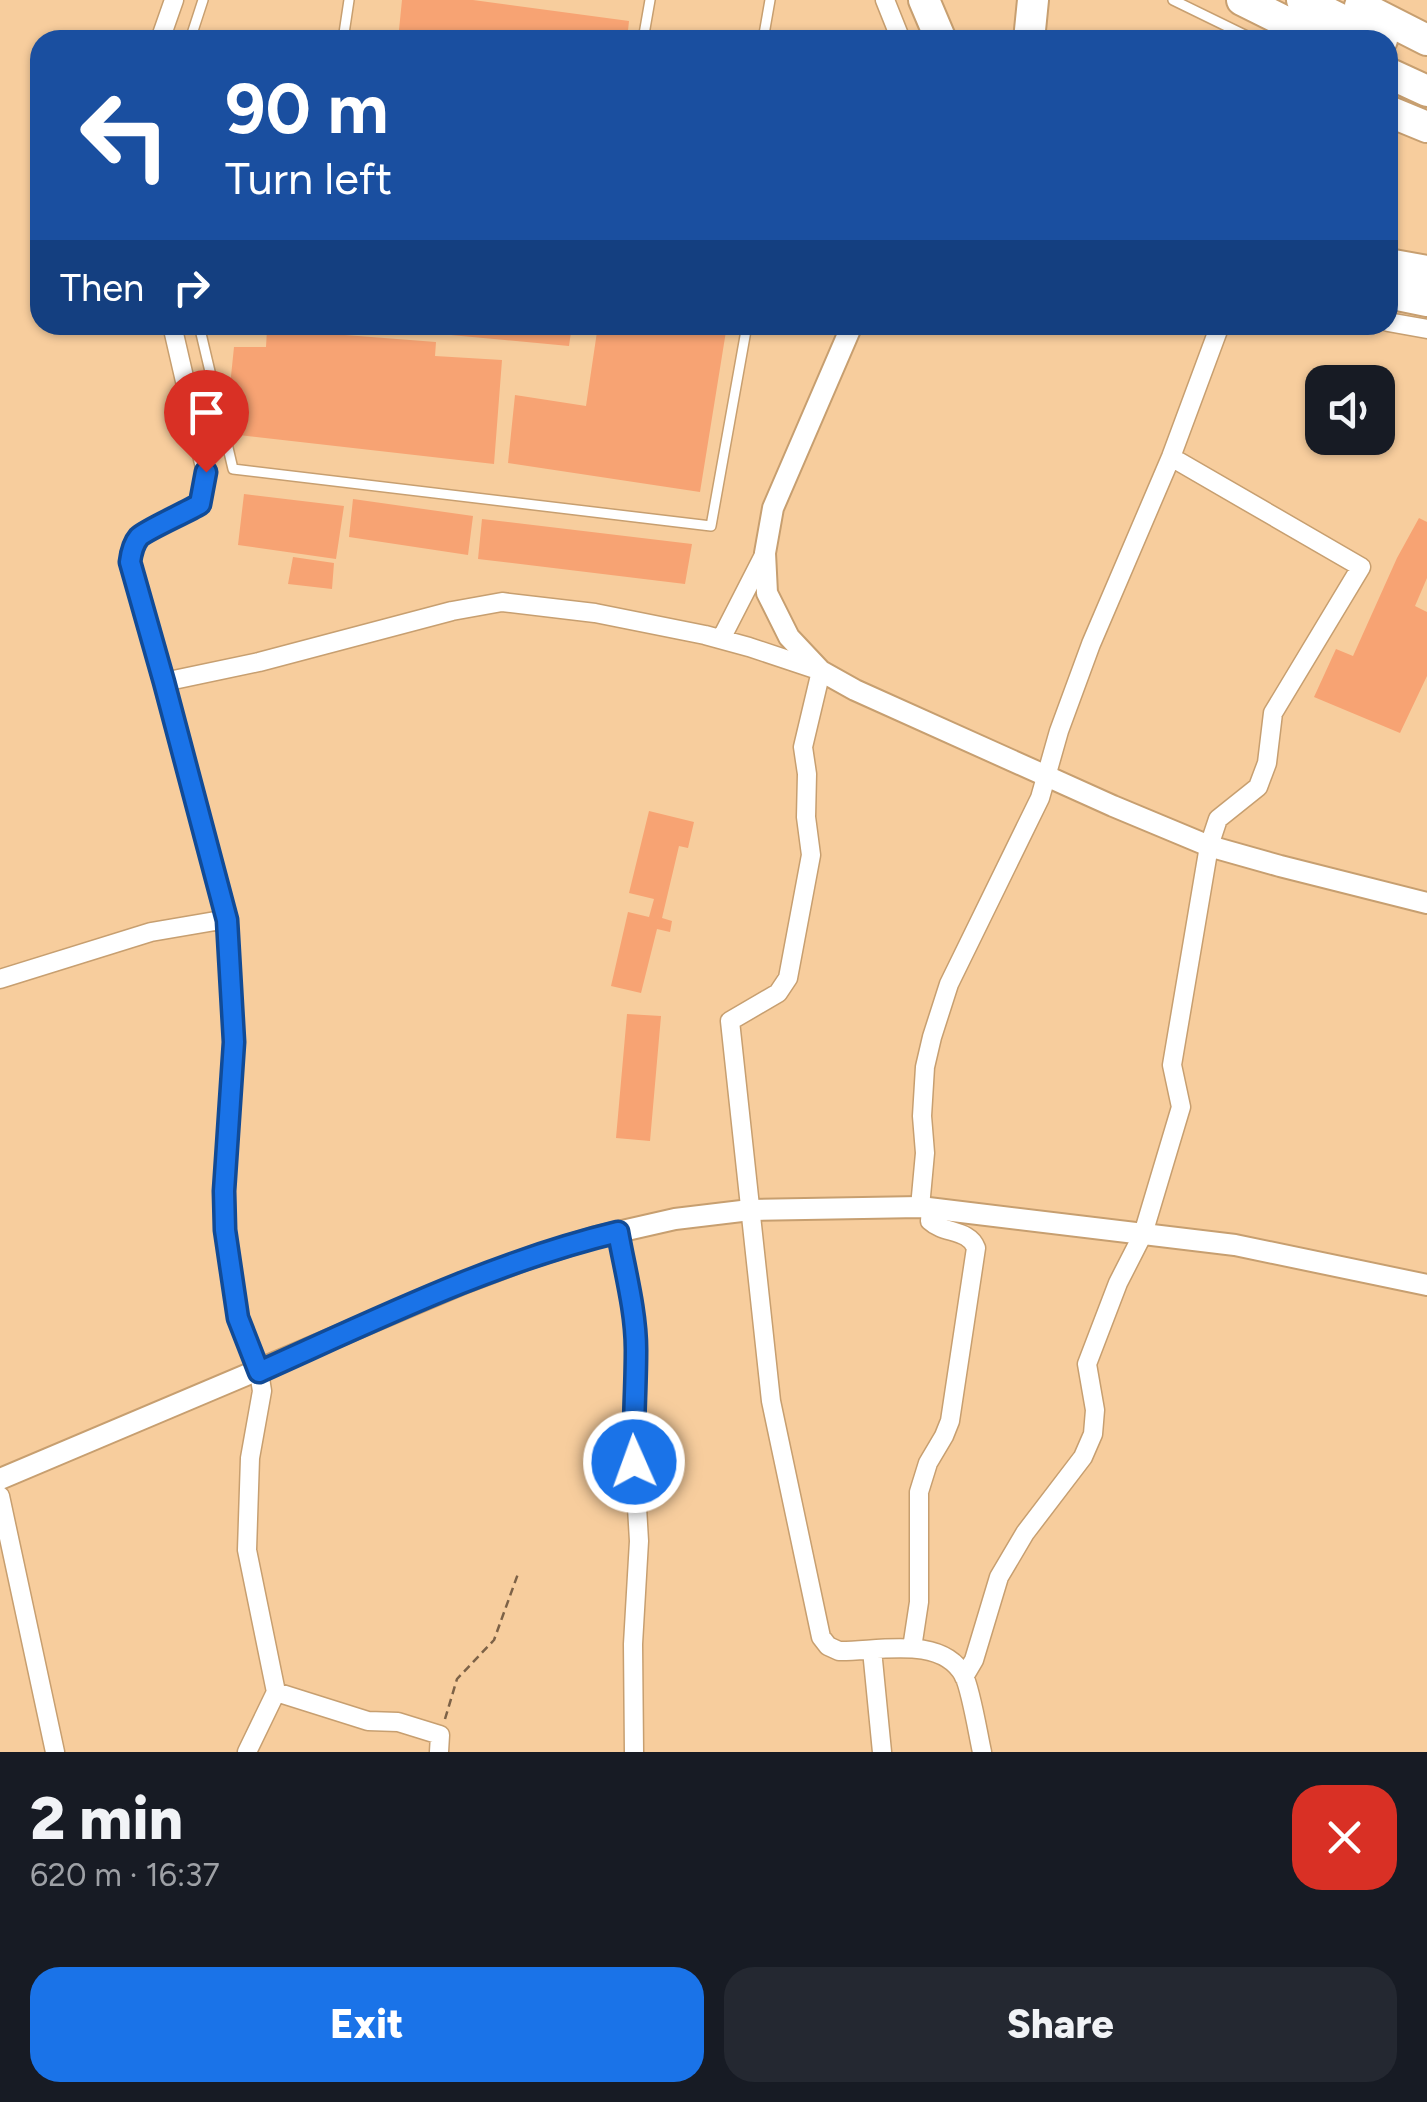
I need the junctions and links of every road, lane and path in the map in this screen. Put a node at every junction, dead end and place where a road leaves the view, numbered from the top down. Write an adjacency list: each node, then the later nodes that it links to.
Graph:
1 (174, 0): 14 (street)
2 (203, 0): 15 (lane)
3 (349, 0): 16 (lane)
4 (650, 0): 17 (lane)
5 (770, 0): 18 (lane)
6 (884, 0): 19 (street)
7 (924, 0): 20 (highway)
8 (1014, 0): 21 (highway)
9 (1033, 0): 22 (highway)
10 (1174, 0): 23 (lane)
11 (1242, 0): 24 (highway)
12 (1302, 0): 25 (highway)
13 (1348, 0): 26 (highway)
14 (164, 30)
15 (193, 30)
16 (344, 30)
17 (645, 30)
18 (765, 30)
19 (897, 30)
20 (937, 30)
21 (1011, 30)
22 (1030, 30)
23 (1235, 30)
24 (1302, 30)
25 (1363, 30)
26 (1427, 40)
27 (1398, 47): 28 (highway)
28 (1427, 61)
29 (1398, 78): 30 (highway)
30 (1427, 91)
31 (1398, 115): 32 (highway)
32 (1427, 127)
33 (1398, 268): 34 (highway)
34 (1427, 273)
35 (1398, 298): 36 (highway)
36 (1427, 302)
37 (1398, 324): 38 (street)
38 (1427, 329)
39 (174, 335): 48 (street)
40 (201, 335): 41 (lane)
41 (745, 335)
42 (848, 335): 45 (street)
43 (1216, 335): 44 (street)
44 (1171, 457): 49 (street); 50 (street)
45 (765, 553): 46 (street); 47 (street)
46 (721, 640): 47 (street); 48 (street)
47 (821, 672): 49 (street); 55 (street)
48 (164, 682): 52 (street)
49 (1046, 776): 50 (street); 54 (street)
50 (1209, 846): 51 (street); 57 (street)
51 (1427, 903)
52 (227, 920): 53 (street); 59 (street)
53 (0, 979)
54 (925, 1208): 55 (street); 57 (street); 63 (street)
55 (750, 1210): 56 (street); 64 (street)
56 (618, 1232): 59 (street); 70 (street)
57 (1144, 1234): 58 (street); 65 (street)
58 (1427, 1286)
59 (259, 1372): 60 (street); 66 (street)
60 (0, 1479)
61 (0, 1496): 68 (street)
62 (519, 1571): 67 (path)
63 (912, 1648): 64 (street); 65 (street)
64 (872, 1650): 71 (street)
65 (964, 1677): 72 (street)
66 (276, 1692): 67 (street); 69 (street)
67 (439, 1744)
68 (55, 1752)
69 (247, 1752)
70 (634, 1752)
71 (882, 1752)
72 (982, 1752)

